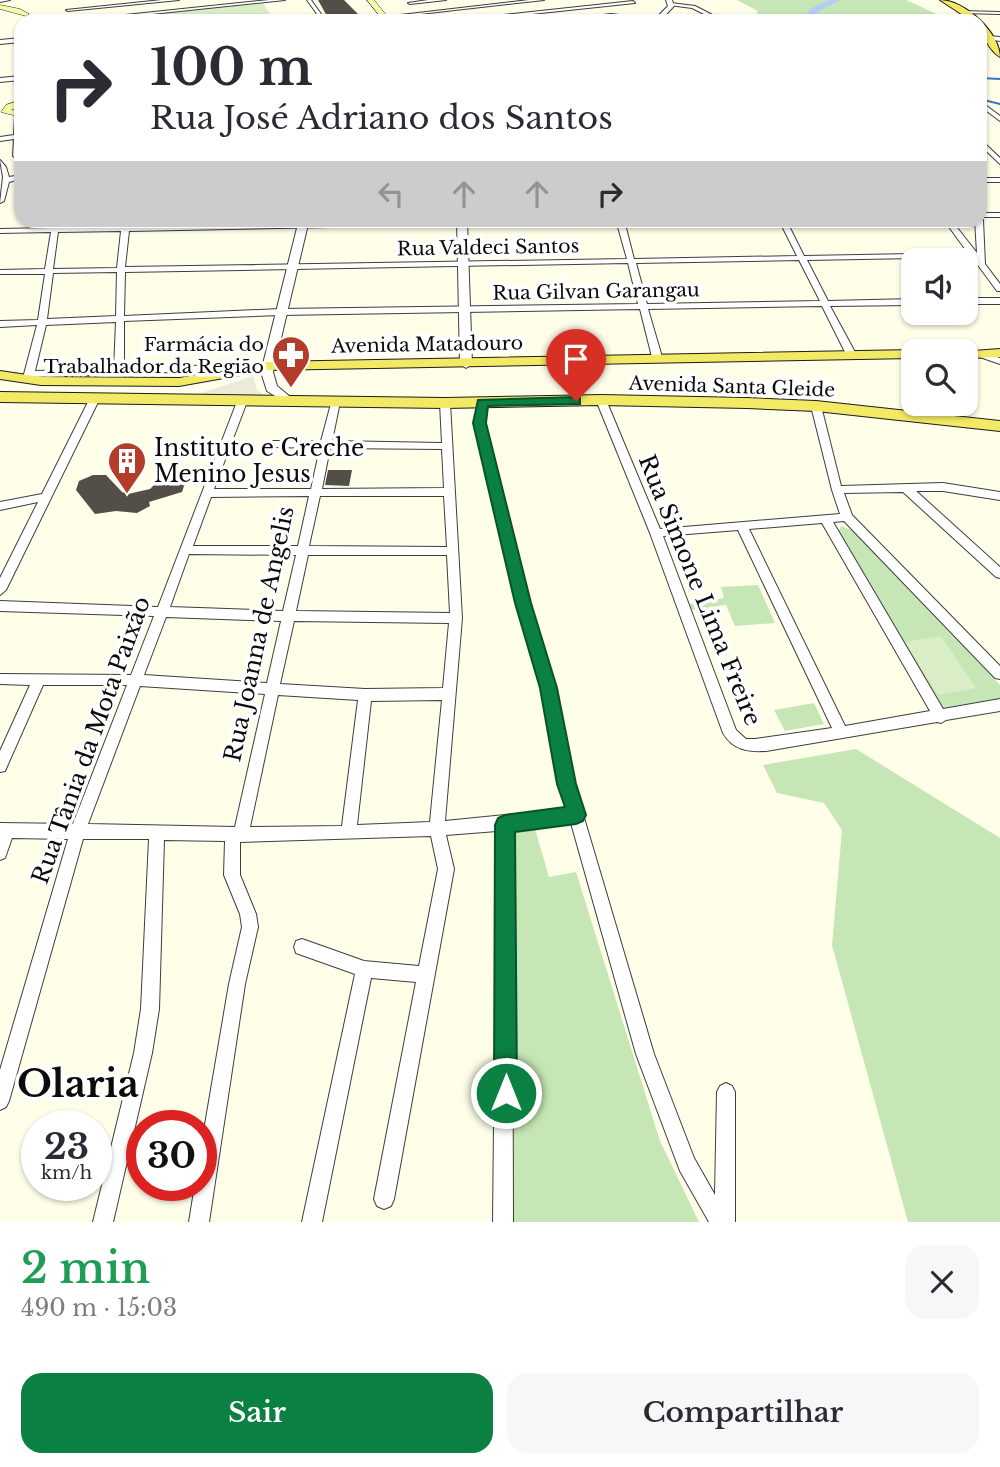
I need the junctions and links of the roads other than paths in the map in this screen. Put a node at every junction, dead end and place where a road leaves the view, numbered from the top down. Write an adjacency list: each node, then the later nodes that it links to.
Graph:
1 (73, 0): 19 (street)
2 (177, 0): 12 (street)
3 (283, 0): 10 (street)
4 (309, 0): 29 (street)
5 (365, 0): 30 (main road)
6 (444, 0): 13 (street)
7 (489, 0): 17 (street)
8 (542, 0): 17 (street)
9 (943, 0): 22 (main road)
10 (260, 1): 23 (street)
11 (630, 1): 18 (street); 35 (street)
12 (156, 2): 19 (street); 23 (street)
13 (408, 2): 24 (street)
14 (6, 3): 26 (main road)
15 (672, 3): 36 (street); 37 (street)
16 (554, 4): 18 (street)
17 (495, 5): 20 (street)
18 (560, 9): 21 (street)
19 (68, 10): 27 (street)
20 (449, 10): 24 (street); 32 (street)
21 (533, 12): 33 (street); 34 (street)
22 (963, 12): 25 (street); 38 (main road)
23 (158, 13): 28 (street)
24 (419, 13): 31 (street)
25 (1000, 13)
26 (28, 14)
27 (68, 14)
28 (147, 14)
29 (321, 14)
30 (378, 14)
31 (413, 14)
32 (453, 14)
33 (515, 14)
34 (536, 14)
35 (625, 14)
36 (690, 14)
37 (708, 14)
38 (966, 14)
39 (987, 31): 40 (main road)
40 (989, 38): 41 (street); 42 (main road)
41 (1000, 38)
42 (1000, 55)
43 (14, 109): 44 (main road)
44 (0, 115)
45 (987, 118): 46 (street)
46 (1000, 119)
47 (0, 161): 48 (street)
48 (4, 184): 49 (street)
49 (0, 201)
50 (28, 228): 61 (street)
51 (55, 228): 68 (street)
52 (121, 228): 60 (street)
53 (134, 228): 60 (street)
54 (302, 228): 66 (street)
55 (462, 228): 65 (street)
56 (622, 228): 64 (street)
57 (786, 228): 62 (street)
58 (954, 228): 63 (street)
59 (979, 228): 63 (street)
60 (125, 229): 67 (street)
61 (0, 231)
62 (801, 256): 63 (street, Rua Valdeci Santos); 64 (street, Rua Valdeci Santos); 74 (street)
63 (979, 259): 70 (street)
64 (629, 260): 65 (street, Rua Valdeci Santos); 75 (street)
65 (463, 263): 66 (street, Rua Valdeci Santos); 76 (street)
66 (292, 267): 67 (street, Rua Valdeci Santos); 77 (street)
67 (121, 270): 68 (street, Rua Valdeci Santos); 78 (street)
68 (51, 271): 69 (street, Rua Valdeci Santos); 79 (street)
69 (0, 272)
70 (1000, 289)
71 (978, 301): 72 (street)
72 (1000, 301)
73 (901, 302): 74 (street, Rua Gilvan Garangau)
74 (827, 303): 75 (street, Rua Gilvan Garangau); 81 (street)
75 (643, 304): 76 (street, Rua Gilvan Garangau); 85 (street)
76 (464, 310): 77 (street, Rua Gilvan Garangau); 86 (street)
77 (280, 312): 78 (street, Rua Gilvan Garangau); 87 (street)
78 (121, 318): 79 (street, Rua Gilvan Garangau); 88 (street)
79 (42, 322): 80 (street, Rua Gilvan Garangau); 90 (street)
80 (0, 324)
81 (851, 354): 82 (main road, Avenida Matadouro); 85 (main road, Avenida Matadouro)
82 (901, 354)
83 (978, 354): 84 (main road)
84 (999, 354)
85 (657, 357): 86 (main road, Avenida Matadouro)
86 (466, 364): 87 (main road, Avenida Matadouro)
87 (268, 366): 88 (street, Avenida Matadouro); 90 (main road); 94 (street)
88 (119, 371): 90 (street, Avenida Matadouro)
89 (0, 375): 90 (main road)
90 (29, 376)
91 (0, 397): 92 (main road, Avenida Santa Gleide)
92 (95, 398): 93 (main road, Avenida Santa Gleide); 110 (street)
93 (243, 399): 94 (main road, Avenida Santa Gleide); 107 (street, Rua Tânia da Mota Paixão)
94 (288, 400): 96 (main road, Avenida Santa Gleide)
95 (601, 400): 98 (main road, Avenida Santa Gleide); 99 (main road, Avenida Santa Gleide); 115 (street, Rua Simone Lima Freire)
96 (335, 402): 97 (main road, Avenida Santa Gleide); 102 (street, Rua Joanna de Angelis)
97 (445, 403): 98 (main road, Avenida Santa Gleide); 103 (street)
98 (482, 403): 136 (street)
99 (816, 406): 100 (main road, Avenida Santa Gleide); 105 (street)
100 (1000, 426)
101 (273, 444): 102 (street)
102 (326, 444): 103 (street); 108 (street, Rua Joanna de Angelis)
103 (446, 446): 106 (street)
104 (906, 488): 105 (street); 109 (street); 119 (street)
105 (837, 490): 112 (street)
106 (448, 492): 108 (street); 118 (street)
107 (208, 493): 108 (street); 116 (street, Rua Tânia da Mota Paixão)
108 (314, 493): 117 (street, Rua Joanna de Angelis)
109 (1000, 496)
110 (44, 497): 111 (street); 120 (street)
111 (0, 506)
112 (847, 517): 113 (street); 125 (street)
113 (825, 518): 114 (street); 133 (street)
114 (741, 525): 115 (street); 134 (street)
115 (656, 534): 134 (street, Rua Simone Lima Freire)
116 (186, 550): 117 (street); 122 (street, Rua Tânia da Mota Paixão)
117 (302, 551): 118 (street); 123 (street, Rua Joanna de Angelis)
118 (453, 551): 124 (street)
119 (1000, 574)
120 (0, 590)
121 (0, 606): 122 (street)
122 (161, 611): 123 (street); 128 (street, Rua Tânia da Mota Paixão)
123 (288, 616): 124 (street); 129 (street, Rua Joanna de Angelis)
124 (456, 618): 130 (street)
125 (1000, 674)
126 (0, 679): 127 (street)
127 (39, 680): 128 (street); 135 (street)
128 (135, 680): 129 (street); 140 (street, Rua Tânia da Mota Paixão)
129 (274, 689): 131 (street); 143 (street, Rua Joanna de Angelis)
130 (450, 694): 131 (street); 138 (street)
131 (365, 695): 141 (street)
132 (1000, 705): 133 (street, Rua Simone Lima Freire)
133 (941, 717): 134 (street, Rua Simone Lima Freire)
134 (841, 732)
135 (0, 766)
136 (576, 815): 137 (street); 155 (street)
137 (505, 825): 138 (street); 154 (street)
138 (437, 829): 141 (street); 147 (street)
139 (4, 830): 140 (street); 144 (street)
140 (78, 831): 142 (street); 149 (street, Rua Tânia da Mota Paixão)
141 (349, 832): 143 (street)
142 (157, 833): 143 (street); 151 (street)
143 (237, 836): 152 (street, Rua Joanna de Angelis)
144 (0, 853)
145 (302, 947): 146 (street)
146 (365, 969): 147 (street); 153 (street)
147 (427, 975): 150 (street)
148 (726, 1092): 155 (street)
149 (0, 1101)
150 (384, 1199)
151 (103, 1222)
152 (199, 1222)
153 (312, 1222)
154 (503, 1222)
155 (722, 1222)

